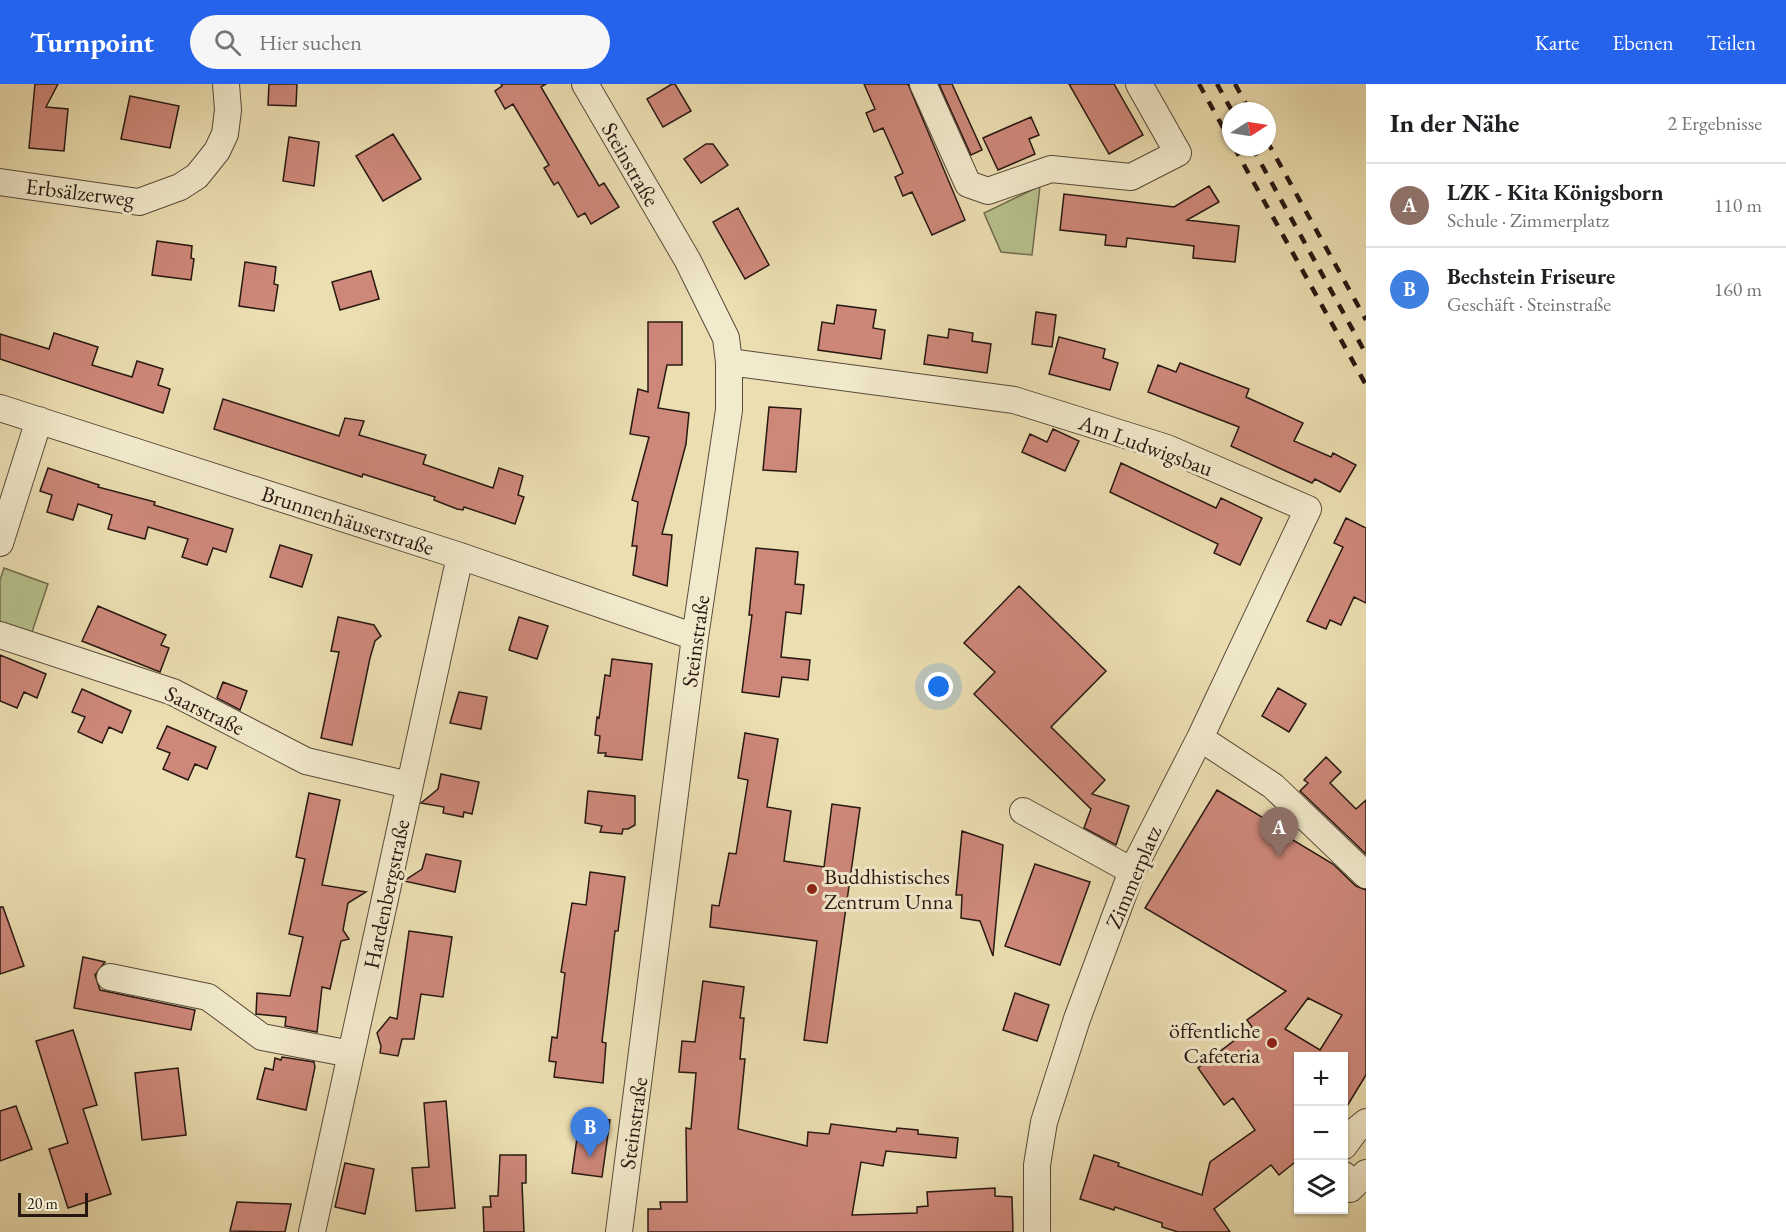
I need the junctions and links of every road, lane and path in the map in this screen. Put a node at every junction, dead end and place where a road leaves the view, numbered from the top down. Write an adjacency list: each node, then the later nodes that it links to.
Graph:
1 (226, 84): 5 (street, Erbsälzerweg)
2 (585, 84): 6 (street, Steinstraße)
3 (923, 84): 4 (street)
4 (1139, 84)
5 (0, 182)
6 (729, 362): 12 (street, Steinstraße); 13 (street, Am Ludwigsbau)
7 (0, 408): 8 (street, Brunnenhäuserstraße)
8 (39, 420): 9 (street); 10 (street, Brunnenhäuserstraße)
9 (0, 543)
10 (460, 556): 12 (street, Brunnenhäuserstraße); 14 (street, Hardenbergstraße)
11 (0, 635): 14 (street, Saarstraße)
12 (695, 637): 25 (street, Steinstraße)
13 (1200, 738): 16 (street, Zimmerplatz); 17 (street)
14 (410, 785): 19 (street, Hardenbergstraße)
15 (1023, 811): 16 (street)
16 (1132, 871): 26 (street, Zimmerplatz)
17 (1366, 875)
18 (110, 976): 19 (street)
19 (351, 1054): 24 (street, Hardenbergstraße)
20 (1366, 1122): 21 (street)
21 (1348, 1141)
22 (1366, 1173): 23 (street)
23 (1348, 1184)
24 (312, 1232)
25 (619, 1232)
26 (1037, 1232)

